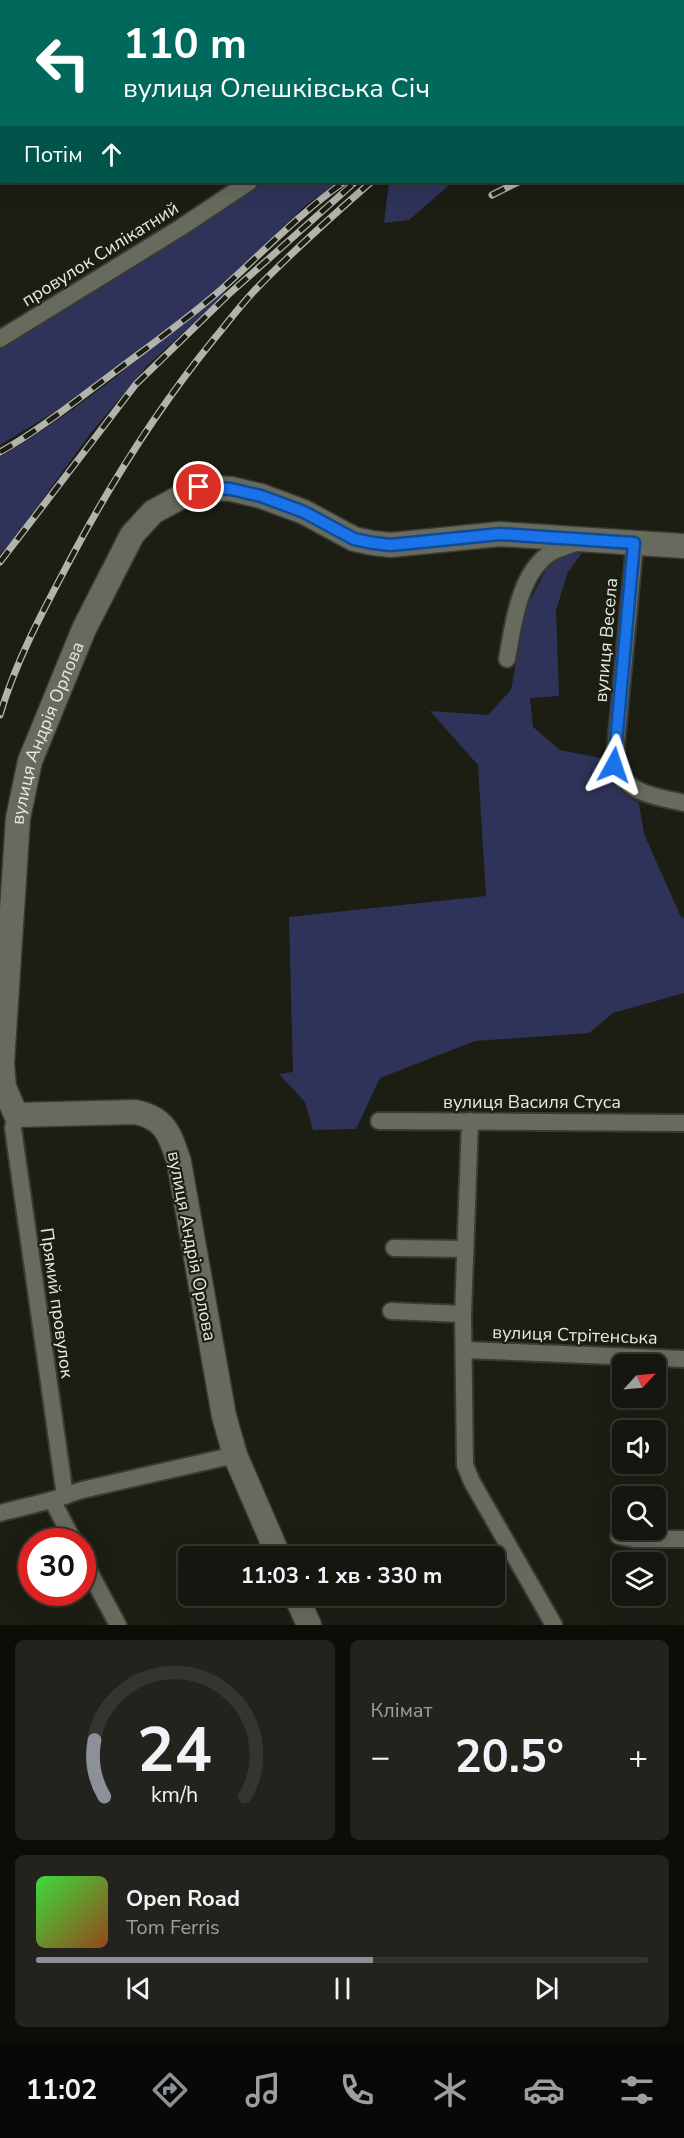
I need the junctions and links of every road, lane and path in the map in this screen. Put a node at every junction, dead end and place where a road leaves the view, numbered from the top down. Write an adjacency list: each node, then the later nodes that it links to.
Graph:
1 (248, 183): 2 (street, провулок Силікатний)
2 (0, 339)
3 (582, 540): 4 (street, вулиця Андрія Орлова); 6 (street); 8 (street, вулиця Андрія Орлова)
4 (634, 543): 5 (street, вулиця Андрія Орлова); 7 (street, вулиця Весела)
5 (684, 546)
6 (507, 659)
7 (684, 803)
8 (16, 1115): 18 (street, вулиця Андрія Орлова); 19 (street, Прямий провулок)
9 (380, 1121): 10 (street, вулиця Василя Стуса)
10 (470, 1121): 11 (street, вулиця Василя Стуса); 13 (street)
11 (684, 1122)
12 (394, 1248): 13 (street)
13 (465, 1249): 15 (street)
14 (391, 1311): 15 (street)
15 (463, 1314): 16 (street)
16 (465, 1350): 17 (street, вулиця Стрітенська); 29 (street)
17 (684, 1359)
18 (235, 1455): 19 (street); 24 (street, вулиця Андрія Орлова)
19 (59, 1498): 20 (street); 21 (street, Прямий провулок)
20 (0, 1513)
21 (69, 1528)
22 (666, 1539): 23 (street)
23 (684, 1539)
24 (274, 1546)
25 (96, 1584): 27 (street)
26 (300, 1606): 28 (street)
27 (118, 1625)
28 (309, 1625)
29 (554, 1625)

